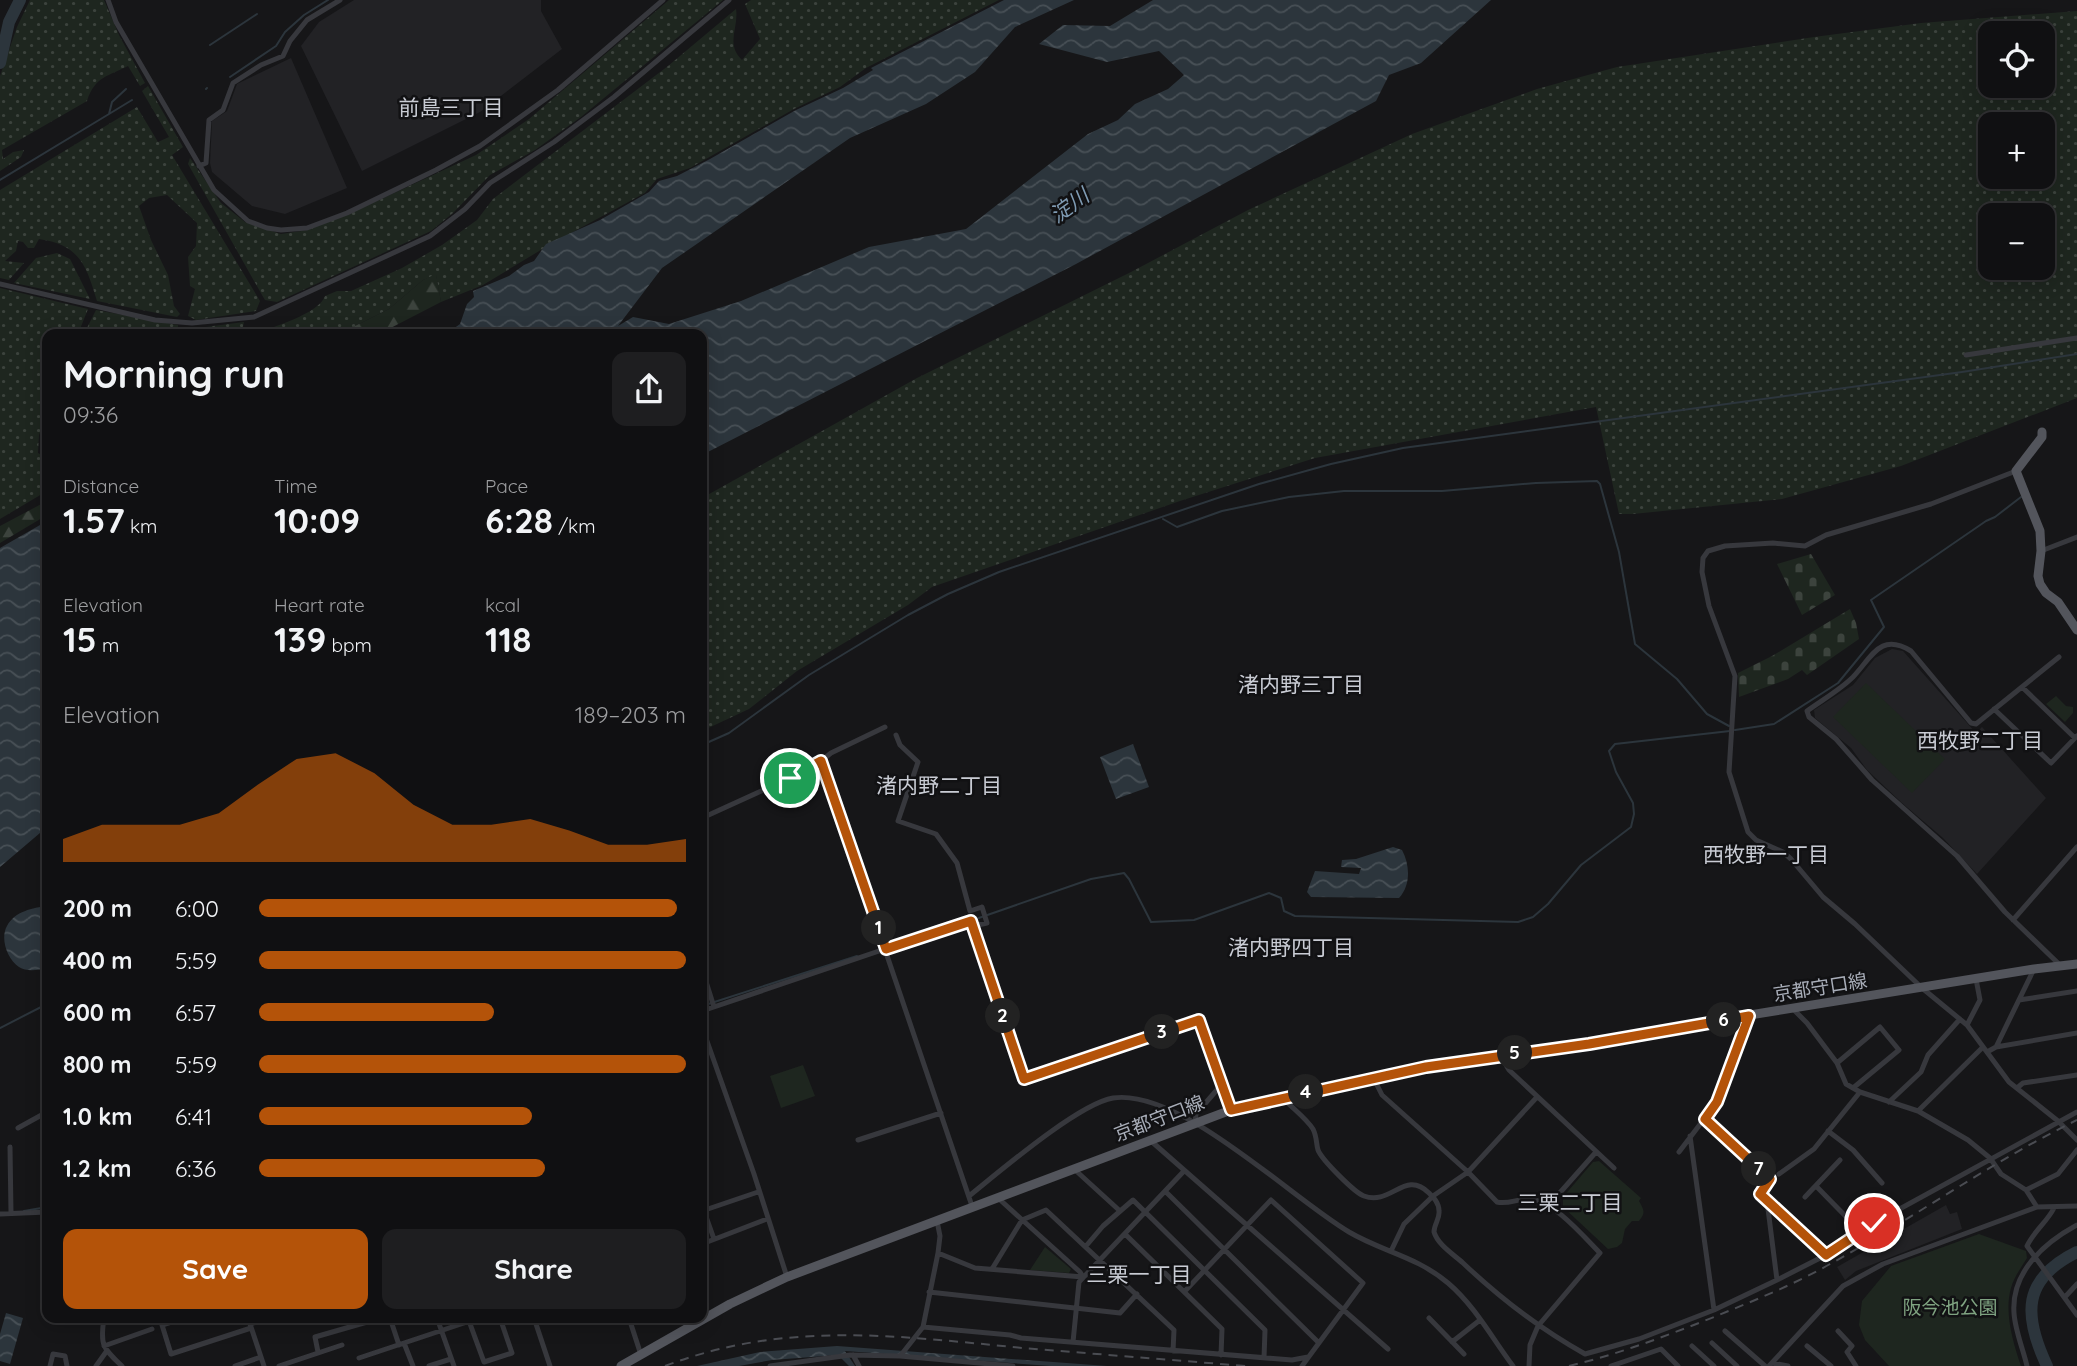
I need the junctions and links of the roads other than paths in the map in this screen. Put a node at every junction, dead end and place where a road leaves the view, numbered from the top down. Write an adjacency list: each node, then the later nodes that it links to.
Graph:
1 (108, 0): 5 (street)
2 (340, 0): 5 (street)
3 (663, 0): 5 (street)
4 (729, 0): 6 (street)
5 (199, 166)
6 (0, 284)
7 (2077, 338): 8 (street)
8 (1966, 355)
9 (2042, 432): 10 (main road)
10 (2016, 471): 12 (main road); 31 (street)
11 (2077, 537): 12 (street)
12 (2041, 551): 13 (main road)
13 (2077, 630)
14 (2059, 657): 15 (street)
15 (2022, 687): 16 (street); 19 (street)
16 (1994, 709): 19 (street); 23 (street)
17 (885, 727): 20 (street)
18 (896, 735): 24 (street)
19 (2076, 738)
20 (821, 761): 21 (street); 25 (street)
21 (707, 816)
22 (2077, 847): 23 (street)
23 (2012, 920): 27 (street)
24 (973, 926): 25 (street); 48 (street)
25 (886, 949): 34 (street); 58 (street)
26 (2077, 964): 27 (main road, 京都守口線)
27 (2062, 967): 28 (main road, 京都守口線)
28 (2034, 969): 29 (main road, 京都守口線); 33 (street)
29 (1976, 979): 31 (main road, 京都守口線); 39 (street)
30 (707, 985): 34 (street)
31 (1922, 988): 36 (main road, 京都守口線); 38 (street)
32 (2077, 991): 33 (street)
33 (2019, 1000): 42 (street)
34 (714, 1007): 35 (street)
35 (707, 1009)
36 (1794, 1010): 37 (main road, 京都守口線); 45 (street)
37 (1749, 1016): 44 (main road, 京都守口線); 60 (street)
38 (1960, 1019): 39 (street); 54 (street)
39 (1967, 1025): 43 (street)
40 (2077, 1033): 42 (street)
41 (707, 1041): 84 (street)
42 (1996, 1047): 43 (street)
43 (1985, 1049): 50 (street); 56 (street)
44 (1500, 1055): 47 (main road, 京都守口線); 53 (street)
45 (1837, 1063): 49 (street); 49 (street)
46 (2077, 1075): 50 (street)
47 (1374, 1079): 52 (main road, 京都守口線); 79 (street)
48 (1222, 1084): 55 (street); 62 (street)
49 (1853, 1088): 51 (street)
50 (2017, 1088): 61 (street)
51 (1860, 1092): 54 (street); 64 (street)
52 (1282, 1097): 55 (main road, 京都守口線); 87 (street)
53 (1537, 1097): 72 (street); 79 (street)
54 (1889, 1102): 56 (street)
55 (1231, 1110): 62 (main road, 京都守口線)
56 (1918, 1111): 74 (street)
57 (2077, 1112): 61 (street)
58 (941, 1113): 67 (street); 86 (street)
59 (42, 1115): 63 (street)
60 (1705, 1119): 66 (street); 90 (street)
61 (2058, 1121): 65 (street); 74 (street)
62 (1195, 1123): 68 (main road, 京都守口線); 86 (street); 114 (street)
63 (18, 1128)
64 (1828, 1131): 80 (street); 81 (street)
65 (2074, 1133): 69 (street)
66 (1690, 1136): 73 (street); 130 (street)
67 (858, 1140)
68 (1151, 1140): 77 (main road, 京都守口線); 78 (street)
69 (2077, 1140)
70 (10, 1147): 100 (street)
71 (2077, 1150): 83 (street)
72 (1596, 1152): 76 (street); 91 (street)
73 (1679, 1152)
74 (1990, 1158): 83 (street); 108 (street)
75 (1840, 1160): 82 (street)
76 (1614, 1168)
77 (1074, 1169): 88 (main road, 京都守口線); 97 (street)
78 (1184, 1171): 85 (street); 107 (street)
79 (1468, 1172): 87 (street); 91 (street)
80 (1779, 1174)
81 (1882, 1183)
82 (1816, 1186): 89 (street); 108 (street)
83 (2026, 1190): 94 (street)
84 (758, 1192): 96 (street); 102 (street)
85 (1166, 1192): 99 (street); 113 (street)
86 (969, 1196): 92 (street)
87 (1433, 1196): 114 (street); 148 (street)
88 (997, 1197): 92 (main road, 京都守口線); 103 (street)
89 (1805, 1197)
90 (1767, 1201): 116 (street); 123 (street)
91 (1549, 1205): 148 (street)
92 (972, 1206): 105 (main road, 京都守口線)
93 (2077, 1206): 95 (street)
94 (2037, 1207): 95 (street); 176 (street)
95 (2054, 1208): 117 (street)
96 (707, 1210)
97 (1120, 1210): 99 (street); 112 (street)
98 (42, 1212): 100 (street)
99 (1146, 1212): 109 (street); 120 (street)
100 (11, 1213): 101 (street)
101 (0, 1214)
102 (767, 1219): 110 (street); 122 (street)
103 (1022, 1220): 112 (street); 119 (street); 121 (street)
104 (707, 1221): 110 (street)
105 (937, 1221): 115 (street); 122 (main road, 京都守口線)
106 (2077, 1225): 117 (street)
107 (1247, 1226): 113 (street); 131 (street); 131 (street)
108 (1861, 1232): 116 (street)
109 (1125, 1234): 118 (street); 125 (street)
110 (714, 1239): 111 (street)
111 (707, 1242)
112 (1086, 1247): 118 (street)
113 (1224, 1250): 120 (street); 156 (street)
114 (1391, 1251): 135 (street)
115 (938, 1253): 119 (street); 126 (street)
116 (1826, 1255): 123 (street)
117 (2034, 1257): 128 (street); 202 (street)
118 (1100, 1259): 121 (street); 127 (street)
119 (992, 1269): 121 (street)
120 (1204, 1270): 125 (street); 174 (street)
121 (1083, 1277): 129 (street)
122 (787, 1278): 133 (main road, 京都守口線)
123 (1777, 1280): 130 (street)
124 (2077, 1284): 128 (street)
125 (1185, 1291): 170 (street)
126 (929, 1292): 129 (street); 149 (street)
127 (1137, 1294): 129 (street); 164 (street)
128 (2064, 1295): 132 (street)
129 (1076, 1309): 154 (street)
130 (1714, 1310): 148 (street)
131 (1342, 1311): 156 (street); 163 (street)
132 (2077, 1315)
133 (707, 1317)
134 (1429, 1318): 155 (street)
135 (1480, 1320): 155 (street); 193 (street)
136 (103, 1323): 162 (street)
137 (168, 1323): 138 (street)
138 (250, 1323): 171 (street)
139 (364, 1323): 165 (street)
140 (392, 1323): 158 (street)
141 (439, 1323): 151 (street)
142 (464, 1323): 151 (street)
143 (471, 1323): 144 (street)
144 (502, 1323)
145 (536, 1323): 187 (street)
146 (631, 1323): 167 (street)
147 (697, 1323): 167 (main road, 京都守口線)
148 (1538, 1326): 194 (street)
149 (923, 1327): 154 (street); 169 (street)
150 (152, 1329): 162 (street)
151 (441, 1331): 158 (street); 175 (street)
152 (1725, 1331): 176 (street)
153 (1838, 1331): 201 (street)
154 (1073, 1342): 164 (street)
155 (1452, 1342): 166 (street)
156 (1319, 1343): 172 (street)
157 (1712, 1343): 198 (street)
158 (402, 1344): 173 (street); 184 (street)
159 (342, 1345): 165 (street)
160 (1692, 1346): 197 (street)
161 (1807, 1346): 200 (street)
162 (105, 1349): 179 (street); 180 (street)
163 (1388, 1349)
164 (1173, 1351): 170 (street)
165 (318, 1352): 183 (street)
166 (1464, 1354)
167 (641, 1355): 188 (main road, 京都守口線)
168 (851, 1355): 169 (street); 189 (street); 190 (street)
169 (902, 1355): 191 (street)
170 (1221, 1355): 174 (street)
171 (261, 1357): 181 (street); 182 (street)
172 (1308, 1357): 174 (street); 192 (street)
173 (359, 1358)
174 (1264, 1358)
175 (451, 1359): 185 (street); 186 (street)
176 (1769, 1365): 199 (street)
177 (50, 1366): 178 (street)
178 (67, 1366)
179 (96, 1366)
180 (122, 1366)
181 (235, 1366)
182 (264, 1366)
183 (279, 1366)
184 (412, 1366)
185 (429, 1366)
186 (454, 1366)
187 (550, 1366)
188 (621, 1366)
189 (770, 1366)
190 (859, 1366)
191 (1013, 1366)
192 (1301, 1366)
193 (1513, 1366)
194 (1529, 1366)
195 (1611, 1366): 196 (street)
196 (1678, 1366)
197 (1714, 1366)
198 (1737, 1366)
199 (1788, 1366)
200 (1831, 1366)
201 (1856, 1366)
202 (2027, 1366)

